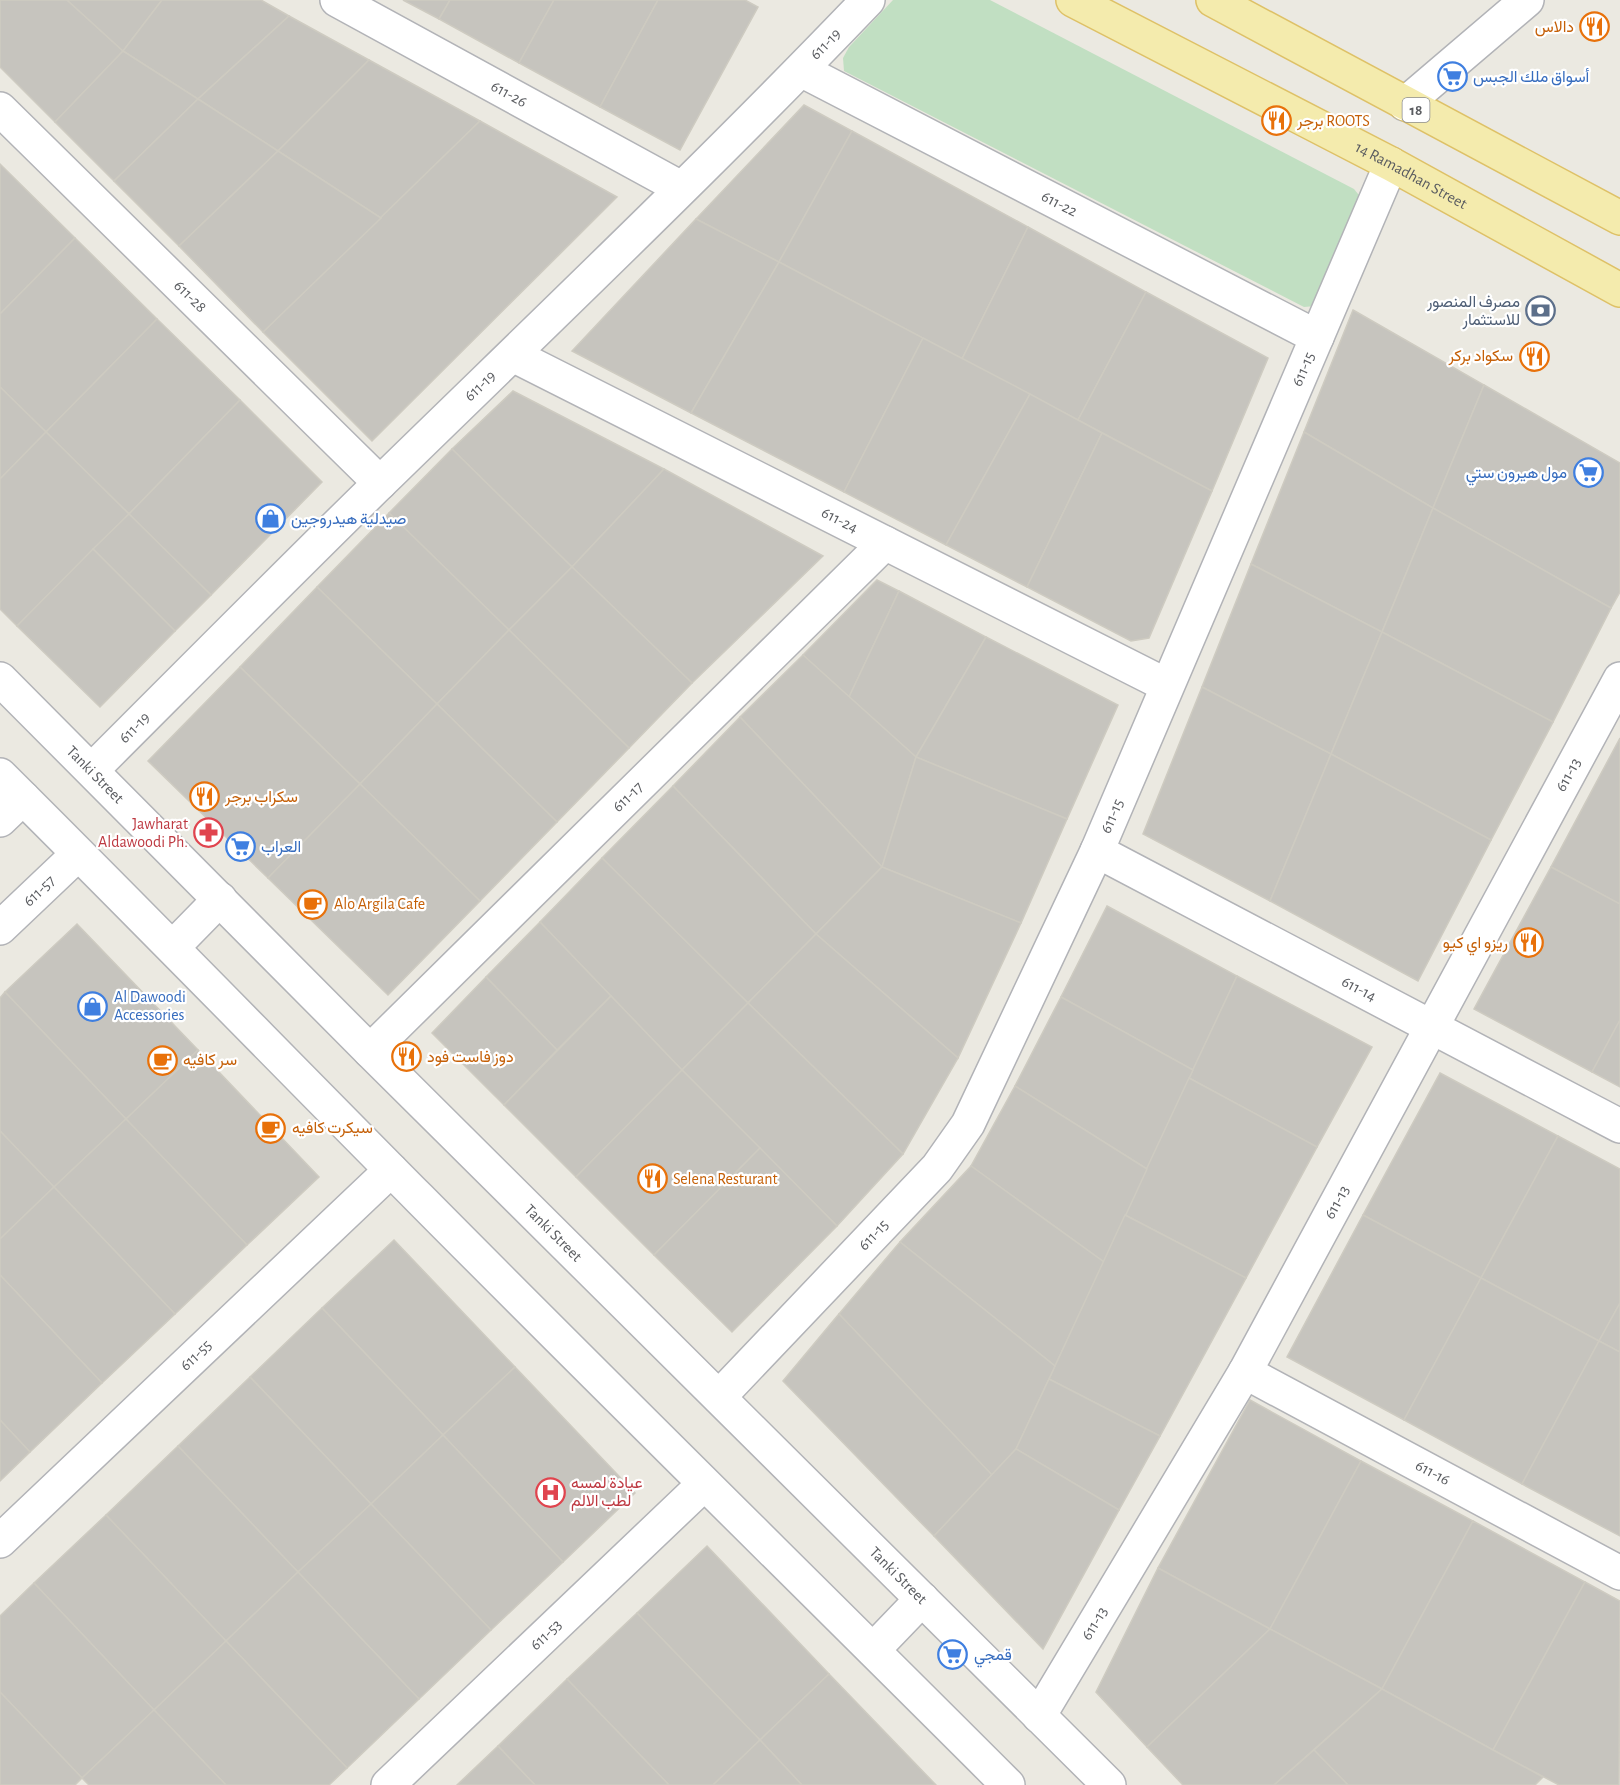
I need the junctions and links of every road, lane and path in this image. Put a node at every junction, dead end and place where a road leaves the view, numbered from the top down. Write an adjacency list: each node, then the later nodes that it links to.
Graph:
1 (337, 0): 10 (street, 611-26)
2 (868, 0): 6 (street, 611-19)
3 (1072, 0): 9 (main road, 14 Ramadhan Street)
4 (1213, 0): 7 (main road, 18)
5 (1527, 0): 7 (street)
6 (801, 70): 10 (street, 611-19); 13 (street, 611-22)
7 (1405, 104): 11 (main road, 18)
8 (0, 109): 15 (street, 611-28)
9 (1390, 164): 12 (main road, 14 Ramadhan Street); 13 (street, 611-15)
10 (681, 188): 14 (street, 611-19)
11 (1620, 218)
12 (1620, 290)
13 (1317, 337): 19 (street, 611-15)
14 (513, 355): 15 (street, 611-19); 16 (street, 611-24)
15 (380, 483): 20 (street, 611-19)
16 (885, 543): 19 (street, 611-24); 28 (street, 611-17)
17 (0, 679): 20 (street, Tanki Street)
18 (1619, 684): 27 (street, 611-13)
19 (1166, 685): 22 (street, 611-15)
20 (92, 770): 24 (street, Tanki Street)
21 (8, 798): 23 (street)
22 (1097, 851): 27 (street, 611-14); 32 (street, 611-15)
23 (78, 854): 25 (street, 611-57); 26 (street)
24 (220, 898): 26 (street); 28 (street, Tanki Street)
25 (0, 928)
26 (174, 947): 30 (street)
27 (1431, 1028): 29 (street, 611-14); 31 (street, 611-13)
28 (370, 1051): 32 (street, Tanki Street)
29 (1620, 1126)
30 (391, 1170): 33 (street); 34 (street, 611-55)
31 (1245, 1372): 35 (street, 611-16); 38 (street, 611-13)
32 (719, 1397): 36 (street, Tanki Street)
33 (704, 1484): 37 (street); 39 (street, 611-53)
34 (0, 1541)
35 (1620, 1573)
36 (922, 1599): 37 (street); 38 (street, Tanki Street)
37 (873, 1650): 40 (street)
38 (1039, 1716): 41 (street, Tanki Street)
39 (388, 1785)
40 (1008, 1785)
41 (1109, 1785)

